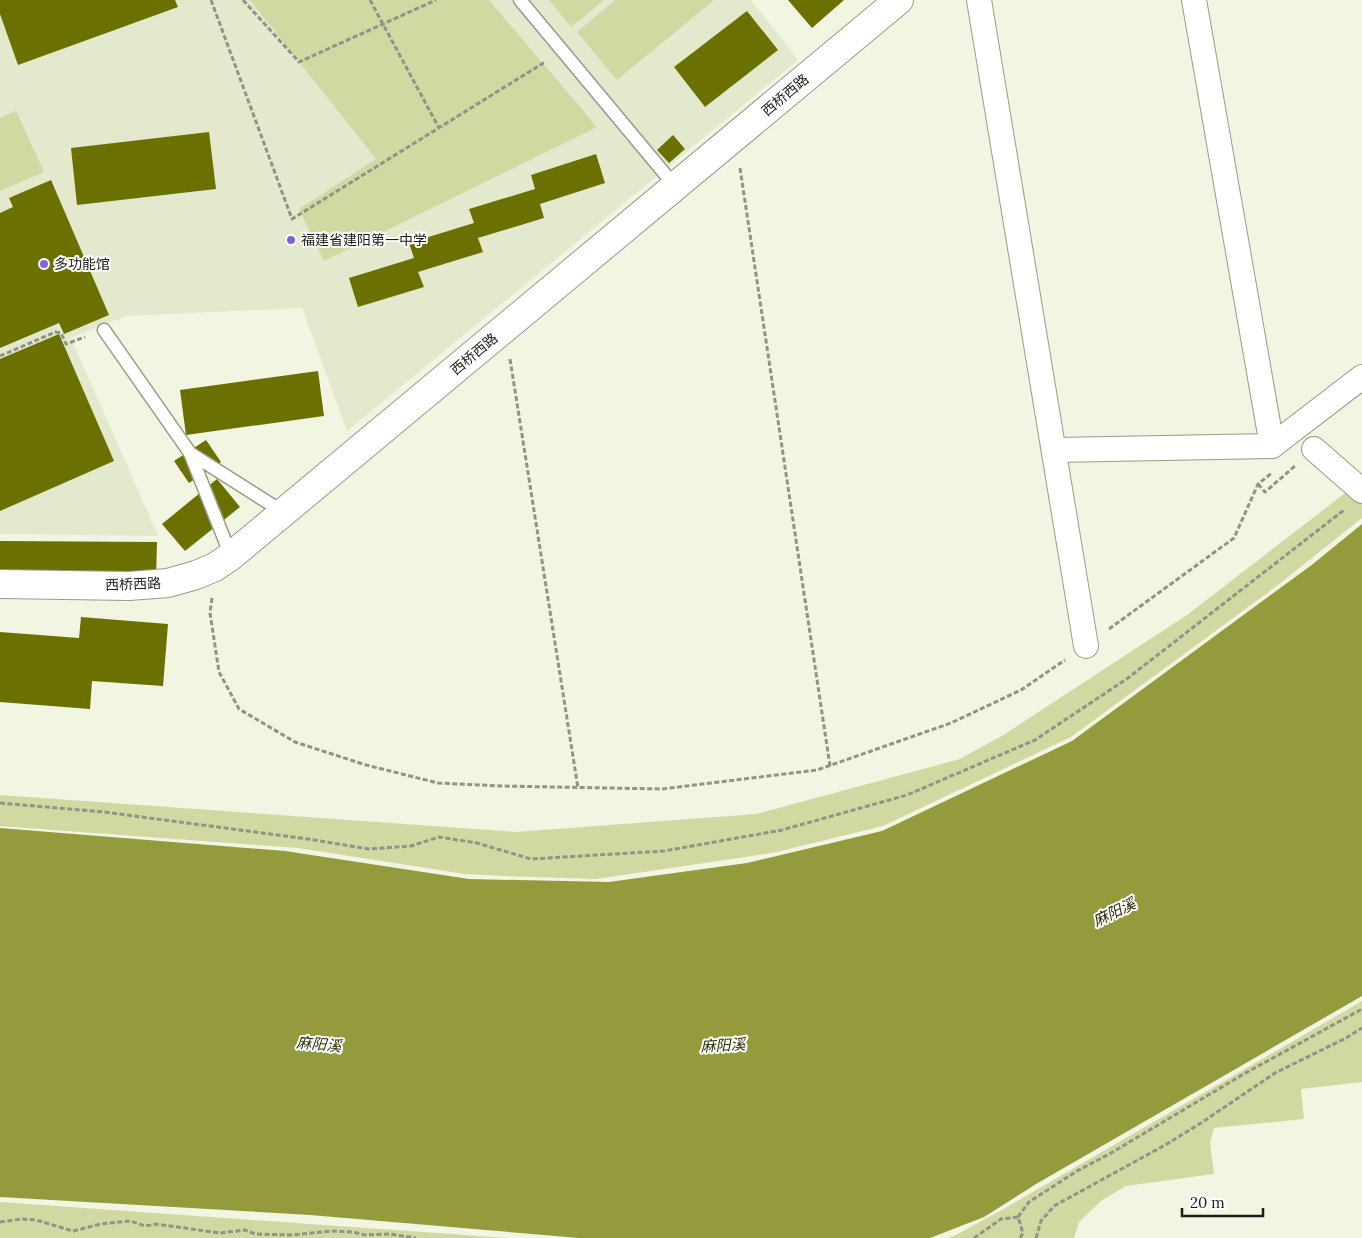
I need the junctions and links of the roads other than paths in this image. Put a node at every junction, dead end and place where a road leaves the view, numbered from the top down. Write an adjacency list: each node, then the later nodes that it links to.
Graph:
1 (520, 0): 5 (lane)
2 (900, 0): 5 (main road, 西桥西路)
3 (980, 0): 10 (street)
4 (1194, 0): 8 (street)
5 (676, 186): 13 (main road, 西桥西路)
6 (104, 330): 11 (lane)
7 (1362, 377): 8 (street)
8 (1272, 446): 10 (street)
9 (1314, 448): 12 (street)
10 (1054, 450): 16 (street)
11 (190, 453): 13 (lane); 14 (lane)
12 (1355, 499)
13 (283, 512): 14 (main road, 西桥西路)
14 (223, 561): 15 (main road, 西桥西路)
15 (0, 584)
16 (1086, 646)

